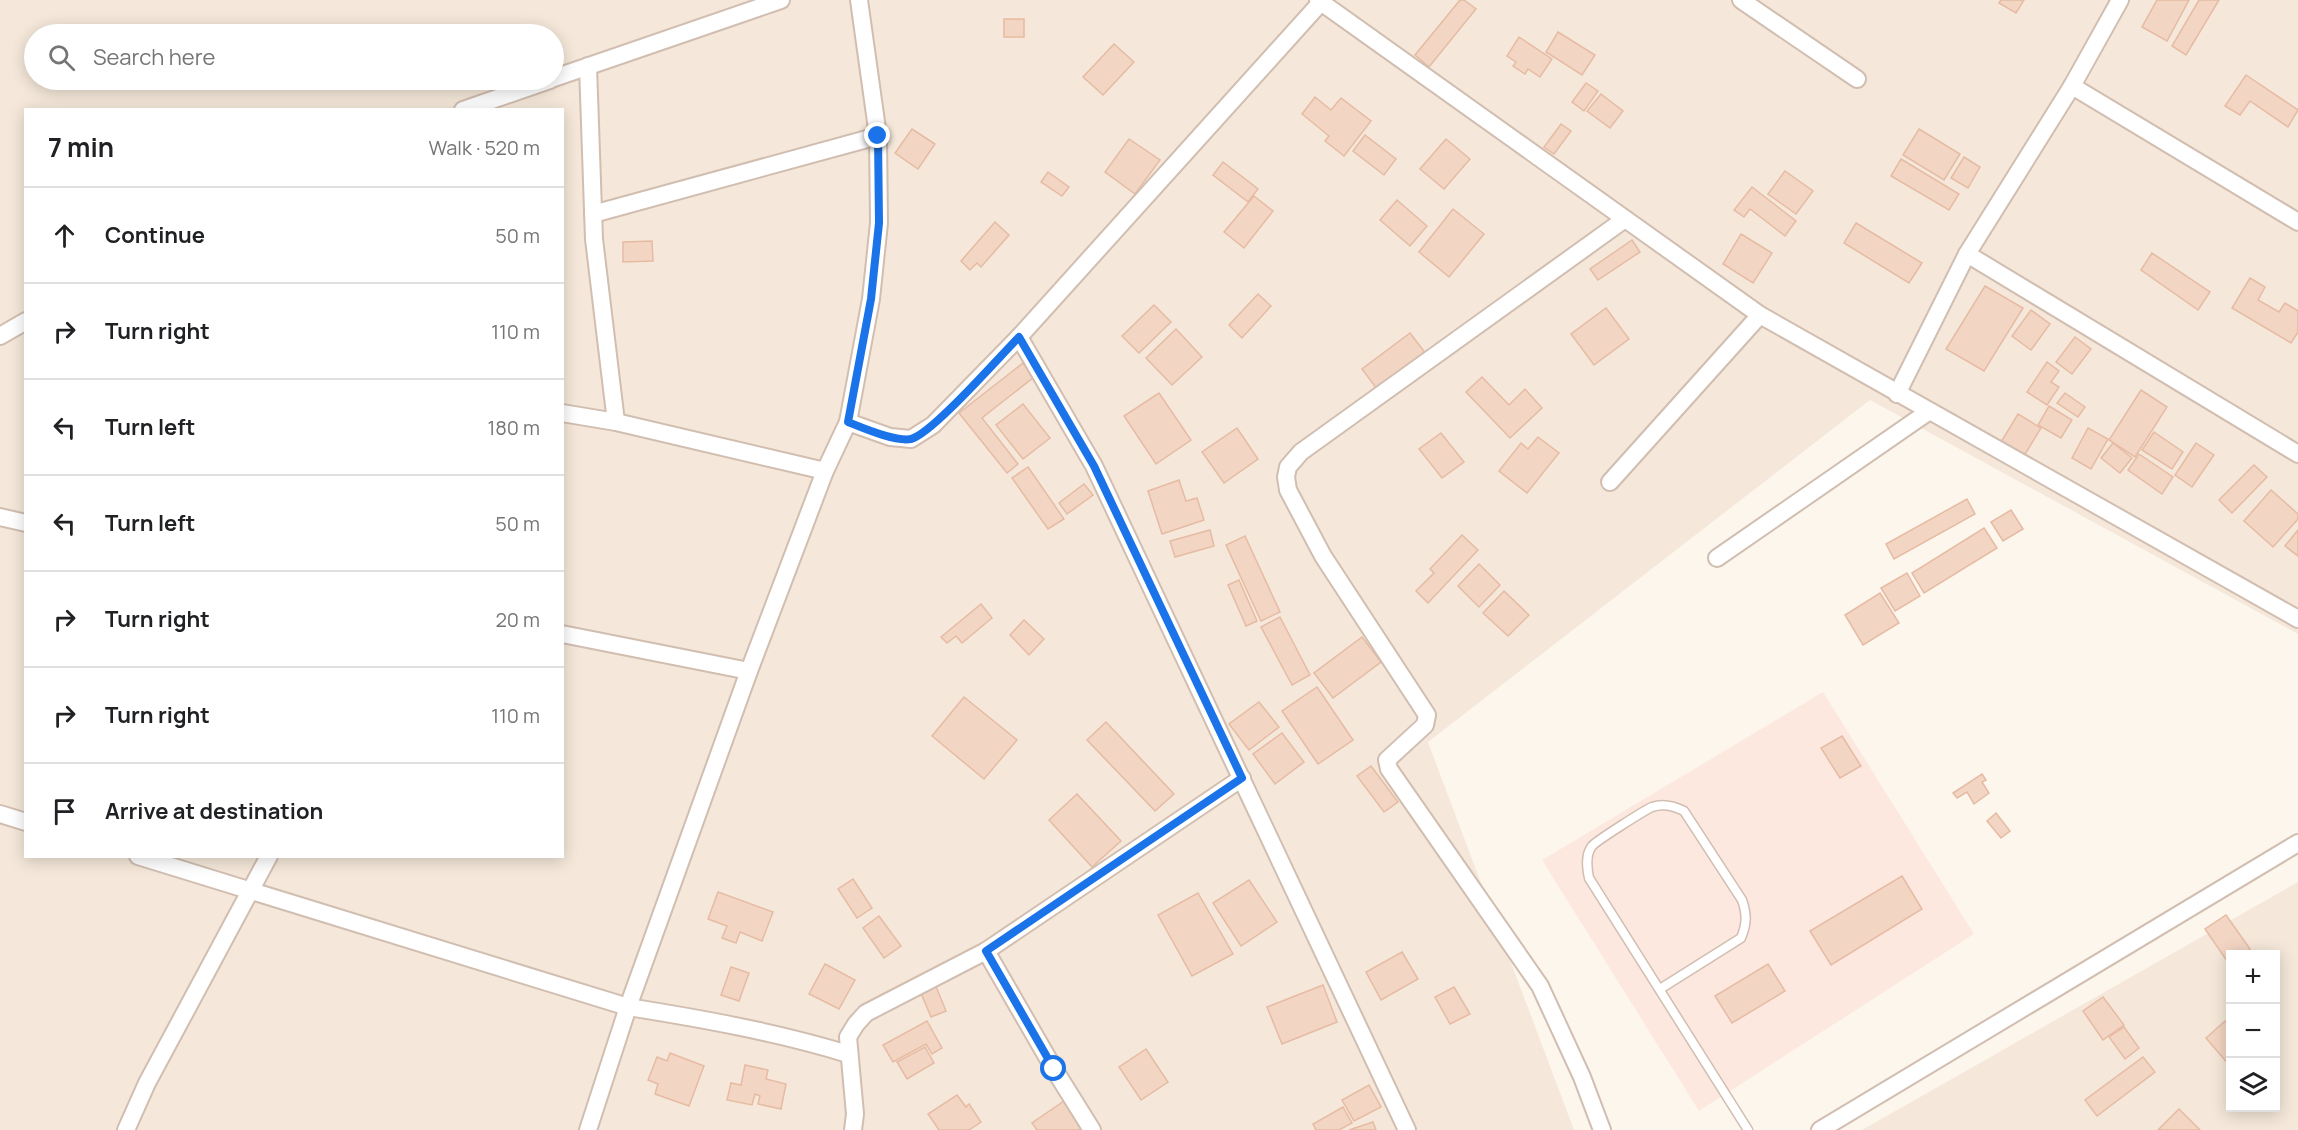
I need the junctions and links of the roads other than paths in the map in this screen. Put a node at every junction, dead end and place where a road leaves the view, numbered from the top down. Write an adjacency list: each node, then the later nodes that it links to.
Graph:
1 (781, 0): 6 (street)
2 (859, 0): 12 (street)
3 (1741, 0): 8 (street)
4 (2120, 0): 9 (street)
5 (1321, 1): 14 (street); 20 (street)
6 (588, 66): 7 (street); 13 (street)
7 (564, 75)
8 (1857, 79)
9 (2072, 86): 15 (street); 16 (street)
10 (520, 90): 11 (street)
11 (469, 108)
12 (878, 136): 13 (street); 25 (street)
13 (593, 214): 24 (street)
14 (1625, 219): 17 (street); 51 (street)
15 (2298, 222)
16 (1967, 254): 21 (street); 26 (street)
17 (1760, 315): 21 (street); 28 (street)
18 (24, 322): 19 (street)
19 (0, 336)
20 (1019, 337): 25 (street); 35 (street)
21 (1897, 394): 22 (street)
22 (1928, 411): 31 (street); 32 (street)
23 (564, 413): 24 (street)
24 (616, 422): 27 (street)
25 (848, 422): 27 (street)
26 (2298, 454)
27 (825, 471): 34 (street)
28 (1610, 482)
29 (0, 517): 30 (street)
30 (24, 523)
31 (1717, 558)
32 (2298, 619)
33 (564, 634): 34 (street)
34 (749, 670): 44 (street)
35 (1242, 778): 42 (street); 50 (street)
36 (0, 814): 37 (street)
37 (24, 821)
38 (2298, 843): 53 (street)
39 (144, 858): 41 (street)
40 (268, 858): 41 (street)
41 (251, 891): 44 (street); 46 (street)
42 (986, 951): 45 (street); 49 (street)
43 (1660, 989): 43 (lane); 52 (lane)
44 (628, 1007): 45 (street); 47 (street)
45 (848, 1054): 48 (street)
46 (126, 1130)
47 (588, 1130)
48 (853, 1130)
49 (1092, 1130)
50 (1407, 1130)
51 (1602, 1130)
52 (1748, 1130)
53 (1820, 1130)

